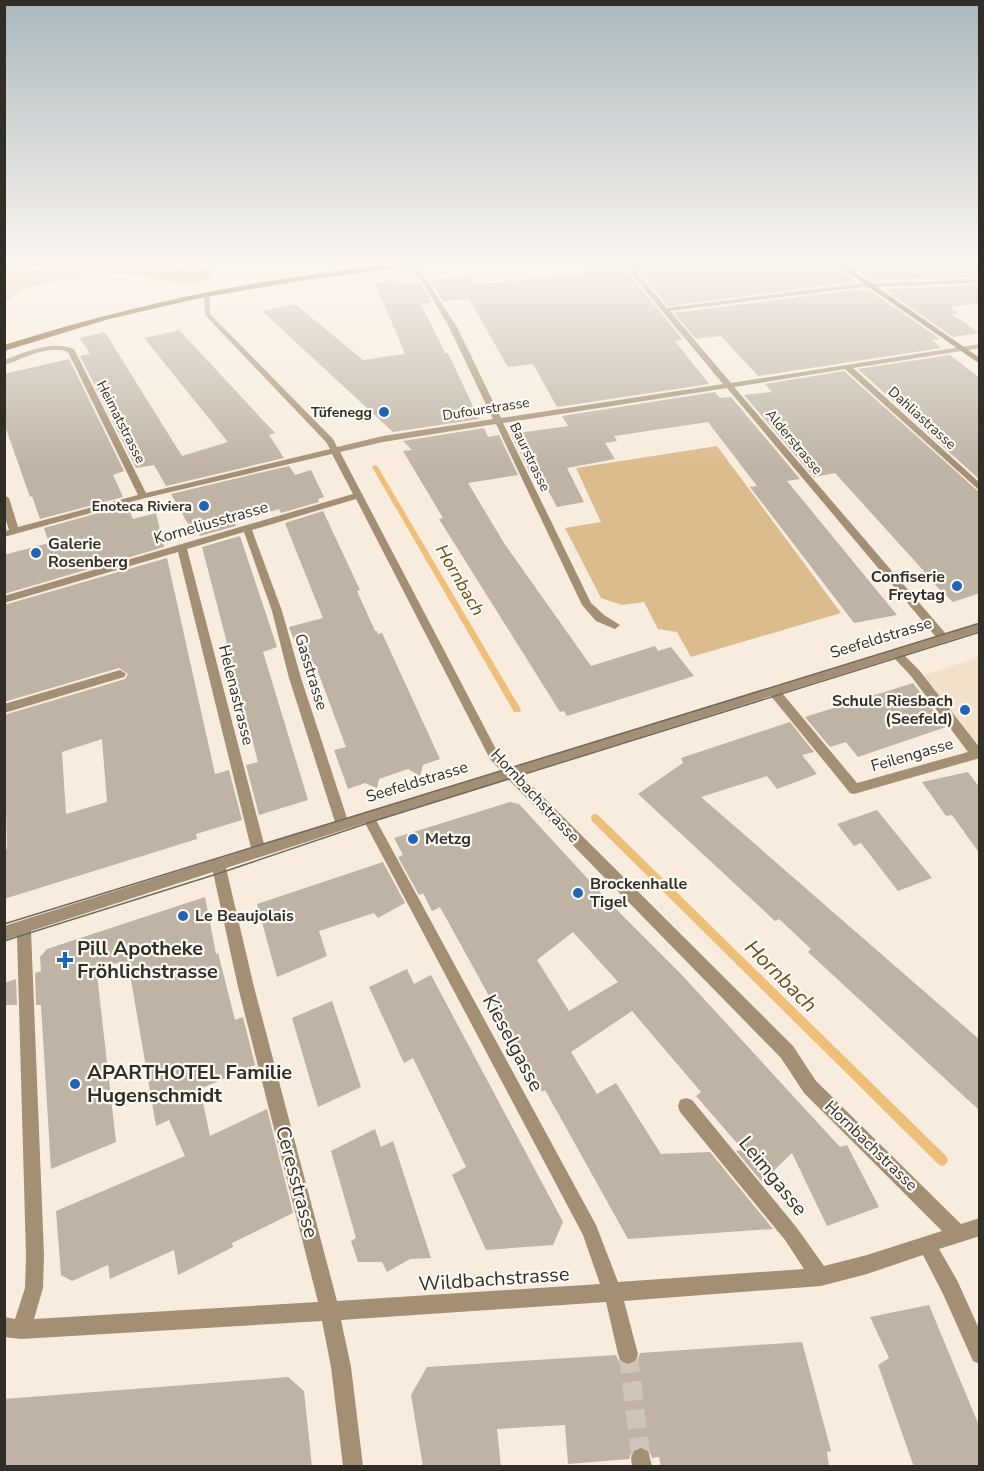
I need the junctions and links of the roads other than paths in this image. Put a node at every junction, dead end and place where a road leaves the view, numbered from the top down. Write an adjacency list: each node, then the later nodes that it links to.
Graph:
1 (57, 332): 7 (main road)
2 (224, 332): 14 (street, Hornbachstrasse)
3 (453, 332): 13 (street, Baurstrasse)
4 (683, 332): 12 (street, Alderstrasse)
5 (937, 332): 8 (main road)
6 (980, 346): 8 (street, Dufourstrasse)
7 (4, 348)
8 (962, 349): 10 (main road); 11 (street, Dufourstrasse)
9 (8, 362): 16 (street, Heimatstrasse)
10 (980, 362)
11 (847, 367): 12 (street, Dufourstrasse); 15 (street, Dahliastrasse)
12 (727, 385): 13 (street, Dufourstrasse); 25 (street, Alderstrasse)
13 (497, 420): 14 (street, Dufourstrasse); 23 (street, Baurstrasse)
14 (334, 450): 16 (street, Dufourstrasse); 17 (street, Hornbachstrasse)
15 (980, 488)
16 (143, 496): 20 (street, Dufourstrasse)
17 (357, 496): 19 (street, Korneliusstrasse); 30 (street, Hornbachstrasse)
18 (4, 498): 20 (street)
19 (247, 528): 21 (street, Korneliusstrasse); 32 (street, Gasstrasse)
20 (10, 533)
21 (182, 548): 22 (street, Korneliusstrasse); 33 (street, Helenastrasse)
22 (4, 600)
23 (615, 625)
24 (980, 627): 25 (street, Seefeldstrasse)
25 (943, 638): 26 (street, Seefeldstrasse)
26 (896, 653): 28 (street, Seefeldstrasse); 28 (street, Feilengasse)
27 (120, 674): 29 (street)
28 (773, 690): 30 (street, Seefeldstrasse)
29 (4, 709)
30 (509, 772): 31 (street, Seefeldstrasse); 39 (street, Hornbachstrasse)
31 (368, 816): 32 (street, Seefeldstrasse); 42 (street, Kieselgasse)
32 (343, 825): 33 (street, Seefeldstrasse)
33 (259, 852): 34 (street, Seefeldstrasse)
34 (218, 865): 35 (street, Seefeldstrasse); 43 (street, Ceresstrasse)
35 (24, 927): 36 (street, Seefeldstrasse); 44 (street)
36 (4, 933)
37 (686, 1106): 41 (street, Leimgasse)
38 (980, 1227): 39 (street, Wildbachstrasse)
39 (958, 1234): 40 (street, Wildbachstrasse)
40 (927, 1245): 41 (street, Wildbachstrasse); 46 (street)
41 (820, 1277): 42 (street, Wildbachstrasse)
42 (613, 1294): 43 (street, Wildbachstrasse); 45 (street, Kieselgasse)
43 (330, 1312): 44 (street, Wildbachstrasse); 47 (street, Ceresstrasse)
44 (13, 1328)
45 (628, 1354)
46 (980, 1354)
47 (353, 1467)

